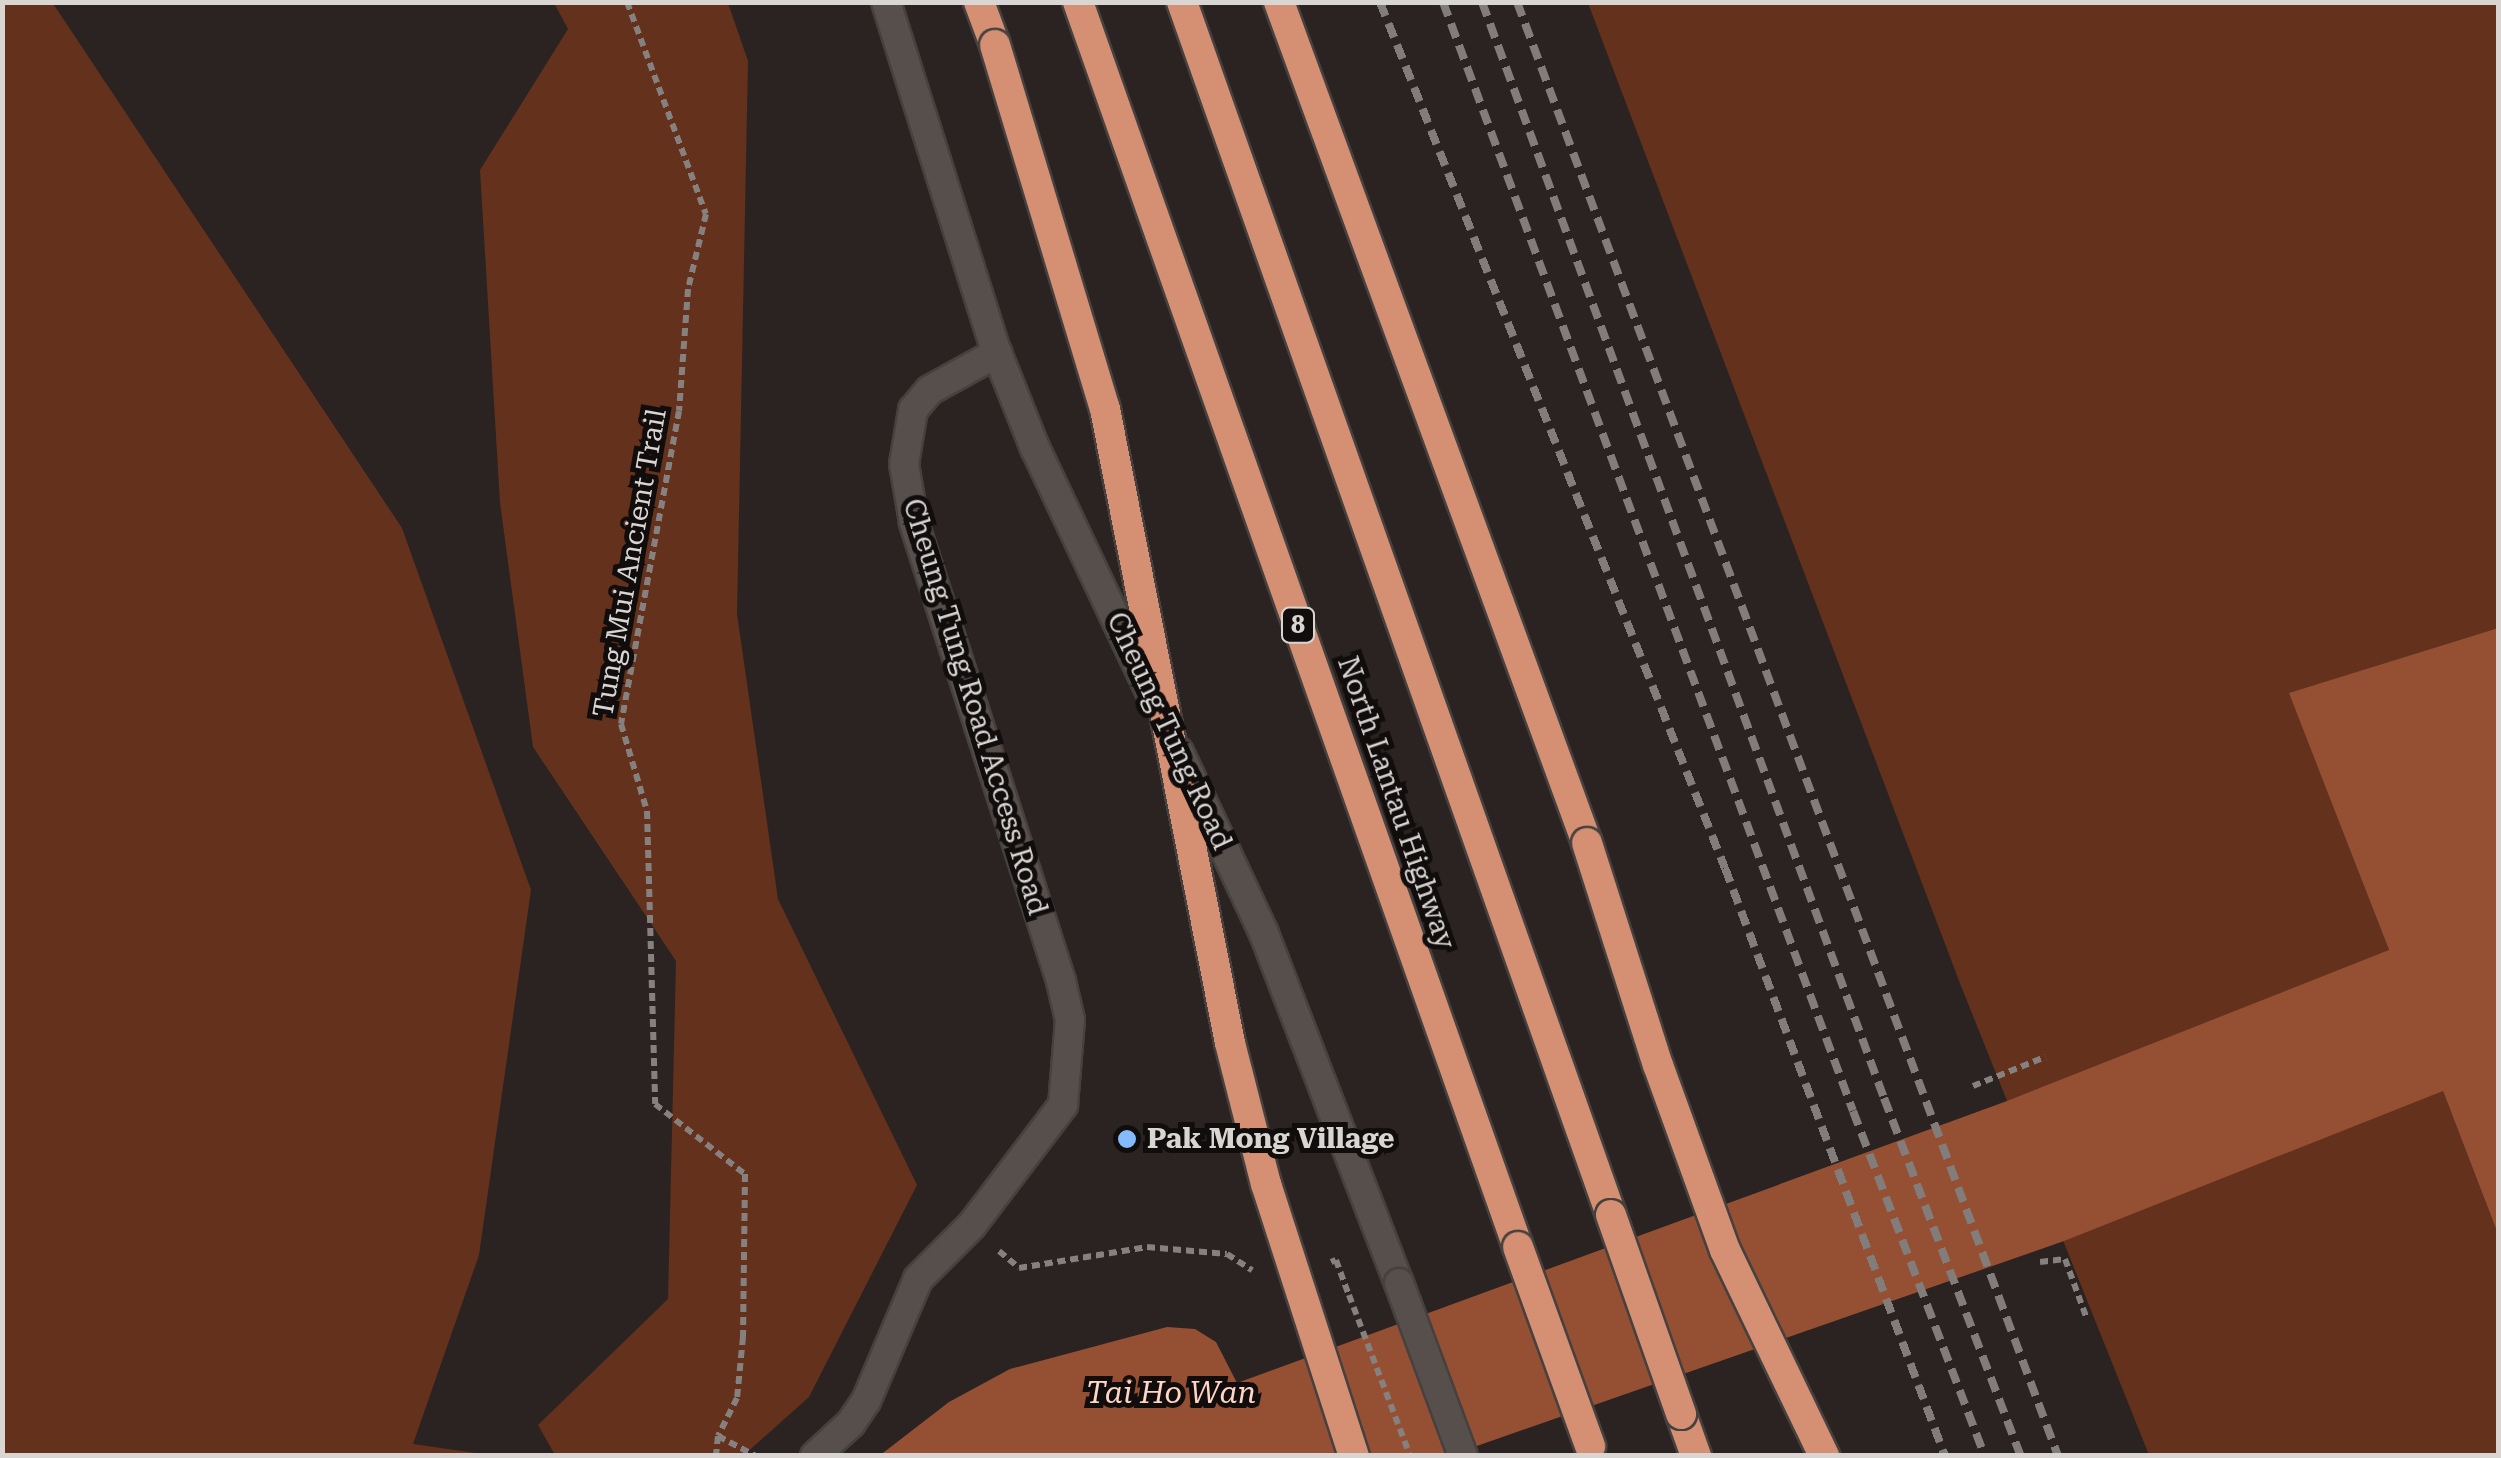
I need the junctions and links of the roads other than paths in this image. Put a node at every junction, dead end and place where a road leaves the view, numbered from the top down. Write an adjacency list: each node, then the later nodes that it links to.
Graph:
1 (886, 2): 6 (main road, Cheung Tung Road)
2 (979, 2): 9 (highway, bridge)
3 (1078, 2): 7 (highway, North Lantau Highway / 8, bridge)
4 (1182, 2): 11 (highway, bridge)
5 (1279, 2): 12 (highway, bridge)
6 (997, 353): 8 (main road, Cheung Tung Road Access Road); 10 (main road, Cheung Tung Road, bridge)
7 (1592, 1451)
8 (815, 1456)
9 (1354, 1456)
10 (1463, 1456)
11 (1696, 1456)
12 (1824, 1456)

